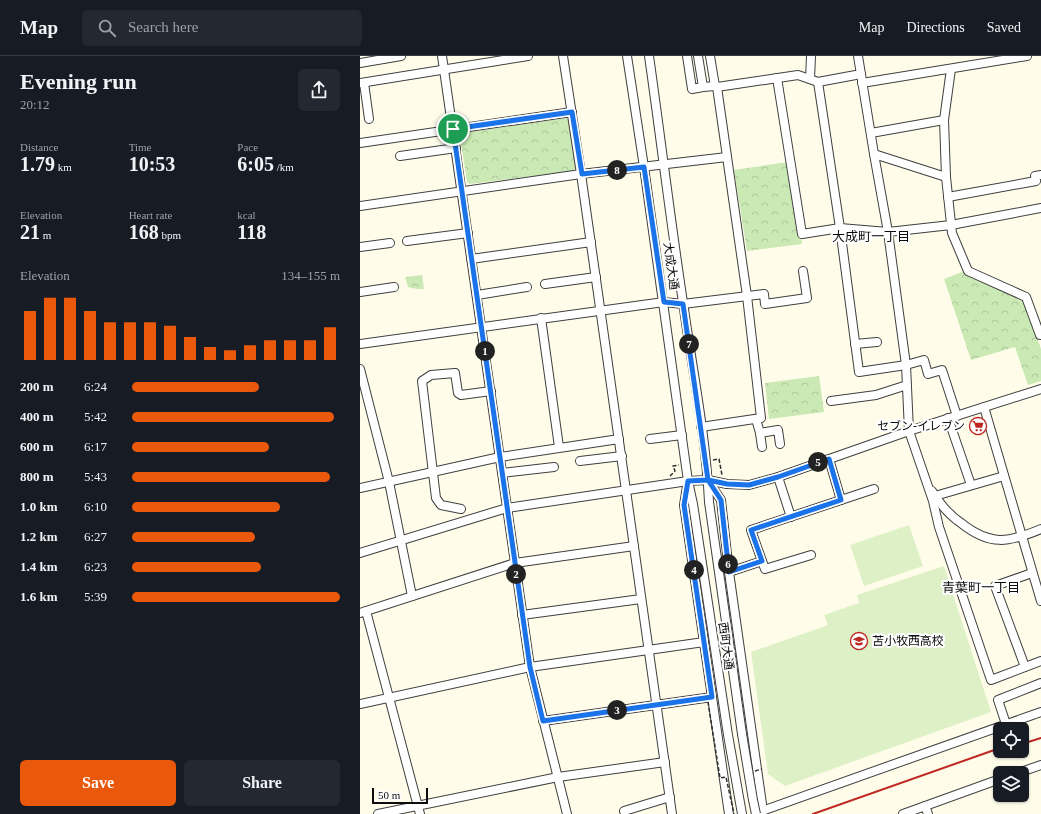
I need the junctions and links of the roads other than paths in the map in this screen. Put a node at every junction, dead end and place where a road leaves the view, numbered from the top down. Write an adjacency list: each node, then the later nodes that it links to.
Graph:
1 (401, 56): 14 (street)
2 (442, 56): 16 (street)
3 (528, 56): 13 (street)
4 (563, 56): 23 (street)
5 (627, 56): 34 (street, 大成大通)
6 (649, 56): 33 (street, 大成大通)
7 (687, 56): 22 (street)
8 (698, 56): 22 (street)
9 (710, 56): 21 (street)
10 (811, 56): 19 (street)
11 (858, 56): 18 (street)
12 (1027, 56): 15 (street)
13 (490, 59): 16 (street)
14 (360, 63)
15 (951, 69): 18 (street); 25 (street)
16 (444, 70): 20 (street); 26 (street)
17 (777, 78): 19 (street); 21 (street); 43 (street)
18 (862, 79): 19 (street); 27 (street)
19 (814, 80): 43 (street)
20 (362, 83): 24 (street)
21 (716, 86): 22 (street); 32 (street)
22 (703, 87)
23 (572, 112): 26 (street); 35 (street)
24 (369, 119)
25 (944, 120): 27 (street); 37 (street)
26 (453, 129): 28 (street); 29 (street)
27 (871, 133): 30 (street)
28 (360, 143)
29 (456, 148): 31 (street); 38 (street)
30 (874, 154): 37 (street); 44 (street)
31 (400, 156)
32 (727, 157): 33 (street); 58 (street)
33 (665, 165): 34 (street); 60 (street, 大成大通)
34 (644, 167): 35 (street); 59 (street, 大成大通)
35 (582, 174): 38 (street); 47 (street)
36 (1041, 175): 39 (street)
37 (946, 177): 39 (street)
38 (462, 192): 40 (street); 45 (street)
39 (948, 198): 42 (street)
40 (360, 206)
41 (1041, 208): 42 (street)
42 (951, 225): 44 (street); 64 (street)
43 (840, 228): 44 (street); 67 (street)
44 (888, 232): 68 (street)
45 (468, 233): 46 (street); 50 (street)
46 (407, 241)
47 (591, 242): 50 (street); 52 (street)
48 (390, 243): 49 (street)
49 (360, 247)
50 (471, 259): 57 (street)
51 (803, 271): 58 (street)
52 (596, 277): 53 (street); 61 (street)
53 (545, 284)
54 (394, 287): 56 (street)
55 (527, 287): 57 (street)
56 (360, 292)
57 (476, 295): 63 (street)
58 (747, 296): 60 (street); 77 (street)
59 (664, 302): 60 (street); 61 (street); 81 (street, 大成大通)
60 (683, 304): 78 (street, 大成大通)
61 (601, 310): 62 (street); 82 (street)
62 (540, 318): 63 (street); 85 (street)
63 (482, 327): 66 (street); 72 (street)
64 (1041, 335)
65 (877, 342): 67 (street)
66 (360, 344)
67 (855, 344): 68 (street)
68 (906, 365): 70 (street); 75 (street)
69 (360, 368): 99 (street)
70 (907, 385): 73 (street); 79 (street)
71 (1041, 389): 74 (street)
72 (491, 392): 88 (street); 92 (street)
73 (831, 401)
74 (984, 407): 75 (street); 94 (street)
75 (957, 416): 76 (street)
76 (948, 418): 79 (street); 100 (street)
77 (756, 419): 78 (street); 80 (street)
78 (701, 427): 96 (street, 大成大通)
79 (910, 431): 89 (street); 97 (street)
80 (760, 433): 84 (street); 86 (street)
81 (682, 435): 83 (street); 98 (street, 大成大通)
82 (619, 439): 85 (street); 87 (street)
83 (650, 439)
84 (780, 444)
85 (559, 447): 88 (street)
86 (762, 447)
87 (622, 456): 90 (street); 102 (street)
88 (500, 457): 92 (street); 93 (street)
89 (829, 459): 95 (street); 105 (street)
90 (580, 461)
91 (554, 467): 93 (street)
92 (433, 472): 99 (street); 107 (street)
93 (502, 473): 106 (street)
94 (1004, 476): 100 (street); 112 (street)
95 (778, 477): 96 (street); 109 (street)
96 (708, 480): 98 (street); 119 (street); 151 (street, 西町大通, bridge)
97 (926, 480): 104 (street); 110 (street)
98 (688, 481): 102 (street); 127 (street); 157 (street, 西町大通)
99 (388, 482): 101 (street); 113 (street)
100 (971, 485): 104 (street)
101 (360, 488)
102 (627, 489): 106 (street); 114 (street)
103 (874, 489): 105 (street)
104 (935, 496): 108 (street)
105 (841, 500): 109 (street)
106 (507, 508): 113 (street); 118 (street)
107 (461, 509)
108 (951, 516): 110 (street); 112 (street)
109 (791, 517): 117 (street)
110 (939, 527): 131 (street)
111 (1041, 529): 112 (street)
112 (1022, 537): 120 (street)
113 (401, 540): 115 (street); 122 (street)
114 (634, 546): 118 (street); 123 (street)
115 (360, 553)
116 (811, 555): 117 (street)
117 (762, 561): 119 (street)
118 (515, 563): 122 (street); 126 (street)
119 (729, 572): 151 (street)
120 (1032, 573): 121 (street); 131 (street)
121 (1040, 593): 124 (street)
122 (412, 596): 125 (street)
123 (641, 599): 126 (street); 128 (street)
124 (1041, 601)
125 (363, 612): 133 (street)
126 (522, 615): 130 (street)
127 (704, 642): 128 (street); 134 (street)
128 (648, 650): 130 (street); 136 (street)
129 (1041, 661): 131 (street)
130 (530, 667): 133 (street); 138 (street)
131 (1025, 668)
132 (1041, 683): 139 (street)
133 (388, 698): 135 (street); 148 (street)
134 (710, 700): 136 (street); 156 (street)
135 (360, 704)
136 (657, 705): 138 (street); 142 (street)
137 (1041, 712): 140 (street)
138 (543, 721): 145 (street)
139 (1005, 722)
140 (1012, 722)
141 (993, 729): 151 (street)
142 (665, 762): 145 (street); 147 (street)
143 (1041, 765): 144 (street)
144 (1029, 769)
145 (558, 777): 148 (street); 154 (street)
146 (993, 782): 149 (street)
147 (670, 797): 150 (street); 155 (street)
148 (417, 805): 152 (street); 153 (street)
149 (927, 810): 158 (street)
150 (624, 811)
151 (758, 813)
152 (378, 814)
153 (420, 814)
154 (567, 814)
155 (672, 814)
156 (729, 814)
157 (742, 814)
158 (903, 814)

